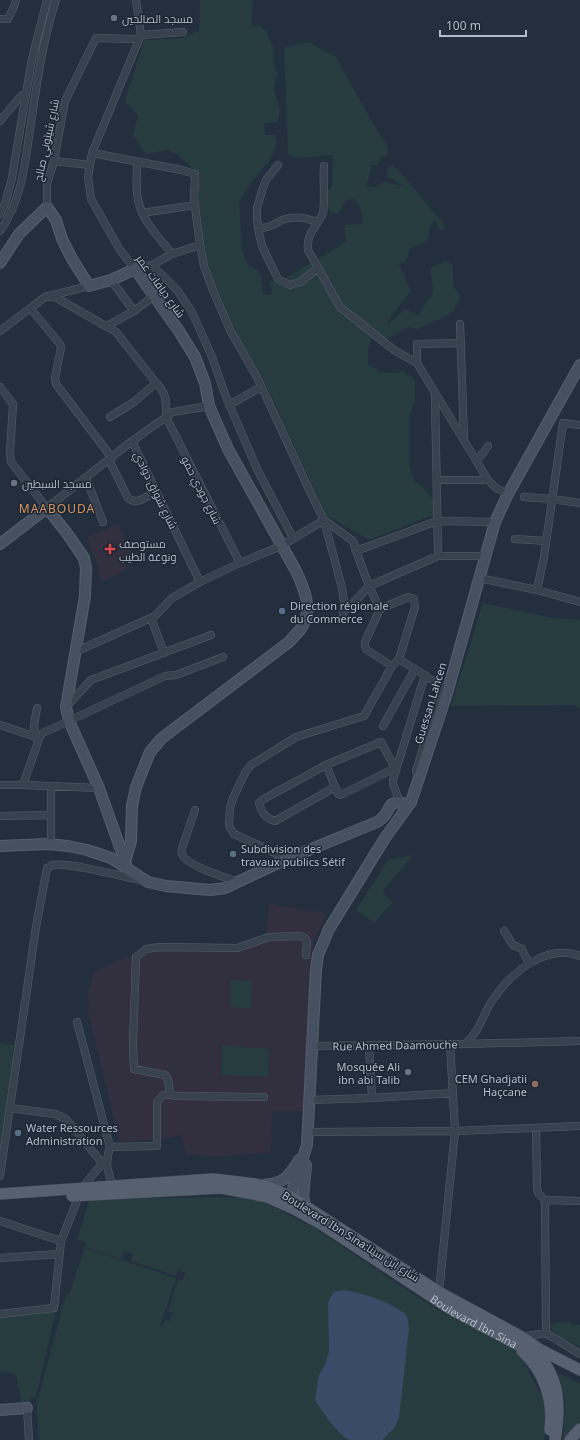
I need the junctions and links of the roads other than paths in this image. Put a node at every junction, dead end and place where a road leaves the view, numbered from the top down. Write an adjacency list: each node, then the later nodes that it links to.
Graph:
1 (16, 0): 5 (street)
2 (47, 0): 8 (street)
3 (56, 0): 19 (street)
4 (136, 0): 7 (street, شارع ديافات عمر)
5 (0, 19)
6 (183, 32): 7 (street)
7 (140, 37): 10 (street, شارع ديافات عمر); 11 (street, شارع شيتوني صالح)
8 (26, 94): 9 (street); 16 (street)
9 (0, 121)
10 (92, 153): 12 (street); 13 (street, شارع ديافات عمر)
11 (54, 161): 13 (street); 18 (street, شارع شيتوني صالح)
12 (137, 162): 17 (street); 20 (street)
13 (90, 165): 30 (street, شارع ديافات عمر)
14 (278, 165): 23 (street)
15 (324, 166): 22 (street)
16 (5, 204): 19 (street); 21 (street)
17 (195, 205): 20 (street); 25 (street)
18 (47, 207): 27 (street); 32 (street)
19 (13, 210): 24 (street)
20 (142, 213): 26 (street)
21 (0, 214)
22 (317, 222): 23 (street); 29 (street)
23 (258, 228): 29 (street)
24 (0, 231)
25 (200, 245): 26 (street); 44 (street)
26 (172, 254): 28 (street)
27 (0, 263)
28 (152, 264): 30 (street); 47 (street)
29 (318, 268): 41 (street)
30 (135, 269): 31 (street); 33 (street, شارع ديافات عمر)
31 (111, 280): 32 (street); 36 (street)
32 (89, 286): 34 (street)
33 (154, 296): 36 (street); 48 (street, شارع ديافات عمر)
34 (45, 297): 35 (street); 38 (street)
35 (30, 308): 39 (street); 55 (street)
36 (134, 311): 38 (street)
37 (460, 324): 40 (street)
38 (107, 326): 43 (street)
39 (0, 331)
40 (461, 343): 41 (street); 52 (street)
41 (417, 362): 46 (street)
42 (580, 365): 61 (street, Guessan Lahcen)
43 (156, 383): 49 (street); 50 (street)
44 (262, 386): 47 (street); 66 (street)
45 (0, 387): 65 (street)
46 (435, 394): 52 (street); 58 (street)
47 (229, 404): 70 (street)
48 (209, 406): 49 (street); 74 (street, شارع ديافات عمر)
49 (166, 416): 53 (street); 78 (street, شارع جودي حمو)
50 (110, 417)
51 (580, 424): 63 (street)
52 (464, 440): 56 (street)
53 (132, 441): 55 (street); 60 (street, شارع شواق دوادي)
54 (488, 446): 56 (street)
55 (111, 459): 57 (street); 60 (street)
56 (477, 461): 59 (street)
57 (86, 478): 65 (street); 68 (street)
58 (437, 480): 59 (street); 67 (street)
59 (488, 480): 61 (street)
60 (156, 491): 80 (street, شارع شواق دوادي)
61 (508, 494): 69 (street, Guessan Lahcen)
62 (524, 497): 63 (street)
63 (552, 499): 64 (street); 72 (street)
64 (580, 503)
65 (47, 508): 73 (street); 87 (street)
66 (324, 520): 70 (street); 75 (street); 81 (street)
67 (437, 521): 69 (street); 75 (street); 76 (street)
68 (103, 522)
69 (495, 522): 77 (street, Guessan Lahcen)
70 (293, 538): 74 (street)
71 (516, 539): 72 (street)
72 (546, 541): 82 (street)
73 (0, 544)
74 (281, 546): 78 (street); 115 (street, شارع ديافات عمر)
75 (356, 551): 81 (street)
76 (438, 556): 77 (street); 81 (street)
77 (486, 556): 79 (street, Guessan Lahcen)
78 (240, 563): 80 (street)
79 (479, 578): 82 (street); 94 (street, Guessan Lahcen)
80 (200, 582): 85 (street)
81 (369, 586): 84 (street)
82 (537, 590): 83 (street)
83 (580, 602)
84 (380, 610): 90 (street); 91 (street)
85 (151, 618): 87 (street); 88 (street)
86 (211, 635): 88 (street)
87 (75, 652): 95 (street)
88 (164, 653): 95 (street)
89 (223, 657): 97 (street)
90 (399, 660): 91 (street); 92 (street)
91 (392, 666): 114 (street)
92 (415, 669): 93 (street); 99 (street)
93 (425, 675): 94 (street); 102 (street)
94 (445, 689): 108 (street, Guessan Lahcen)
95 (66, 707): 97 (street)
96 (37, 708): 100 (street)
97 (69, 721): 100 (street); 107 (street)
98 (0, 725): 100 (street)
99 (383, 726)
100 (37, 737): 104 (street)
101 (326, 765): 102 (street); 106 (street); 106 (street)
102 (396, 768): 106 (street); 108 (street)
103 (0, 785): 104 (street)
104 (23, 785): 105 (street)
105 (51, 786): 107 (street); 110 (street)
106 (334, 787)
107 (99, 788): 115 (street)
108 (403, 805): 114 (street); 126 (street, Guessan Lahcen)
109 (195, 810): 117 (street)
110 (51, 815): 111 (street); 112 (street)
111 (0, 816)
112 (51, 845): 113 (street); 115 (street)
113 (0, 846)
114 (288, 859): 117 (street)
115 (127, 866): 116 (street)
116 (148, 882): 117 (street); 133 (street)
117 (238, 882)
118 (504, 931): 121 (street)
119 (306, 954): 129 (street)
120 (578, 954): 121 (street, Rue Ahmed Daamouche)
121 (530, 963): 125 (street, Rue Ahmed Daamouche)
122 (77, 1022): 139 (street)
123 (580, 1042): 125 (street)
124 (450, 1044): 125 (street, Rue Ahmed Daamouche); 127 (street, Rue Ahmed Daamouche); 128 (street)
125 (464, 1044)
126 (312, 1046): 127 (street, Rue Ahmed Daamouche); 132 (street, Guessan Lahcen)
127 (369, 1046): 131 (street)
128 (453, 1093): 131 (street); 136 (street)
129 (170, 1095): 130 (street); 139 (street)
130 (264, 1097)
131 (372, 1098): 132 (street)
132 (310, 1100): 137 (street, Guessan Lahcen)
133 (10, 1108): 140 (street); 141 (street)
134 (580, 1126): 135 (street)
135 (536, 1128): 136 (street); 147 (street)
136 (455, 1131): 137 (street); 155 (street)
137 (308, 1132): 138 (street, Guessan Lahcen)
138 (307, 1145): 142 (street); 148 (street); 150 (street)
139 (110, 1147): 140 (street)
140 (105, 1161): 143 (street); 144 (street)
141 (0, 1176)
142 (261, 1185): 143 (main road, Boulevard Ibn Sina:شارع ابن سينا); 148 (main road, Boulevard Ibn Sina:شارع ابن سينا)
143 (113, 1186): 144 (main road, Boulevard Ibn Sina:شارع ابن سينا)
144 (78, 1193): 145 (main road, Boulevard Ibn Sina:شارع ابن سينا); 146 (main road, Boulevard Ibn Sina:شارع ابن سينا); 148 (main road); 152 (street)
145 (0, 1194)
146 (0, 1199)
147 (545, 1200): 149 (street); 157 (street)
148 (289, 1201): 150 (main road, Boulevard Ibn Sina:شارع ابن سينا); 158 (main road, Boulevard Ibn Sina)
149 (580, 1201)
150 (305, 1205): 155 (main road, Boulevard Ibn Sina:شارع ابن سينا)
151 (0, 1221): 152 (street)
152 (61, 1241): 153 (street)
153 (59, 1254): 154 (street); 156 (street)
154 (0, 1258)
155 (439, 1292): 158 (main road, Boulevard Ibn Sina:شارع ابن سينا)
156 (0, 1314)
157 (546, 1333): 158 (street); 159 (street)
158 (518, 1340): 160 (main road, Boulevard Ibn Sina); 161 (main road, Boulevard Ibn Sina); 167 (main road)
159 (580, 1354)
160 (541, 1357): 162 (main road, Boulevard Ibn Sina); 168 (main road)
161 (580, 1370)
162 (580, 1377)
163 (27, 1408): 164 (street); 166 (street)
164 (0, 1410)
165 (580, 1429): 169 (main road)
166 (29, 1440)
167 (548, 1440)
168 (555, 1440)
169 (570, 1440)

